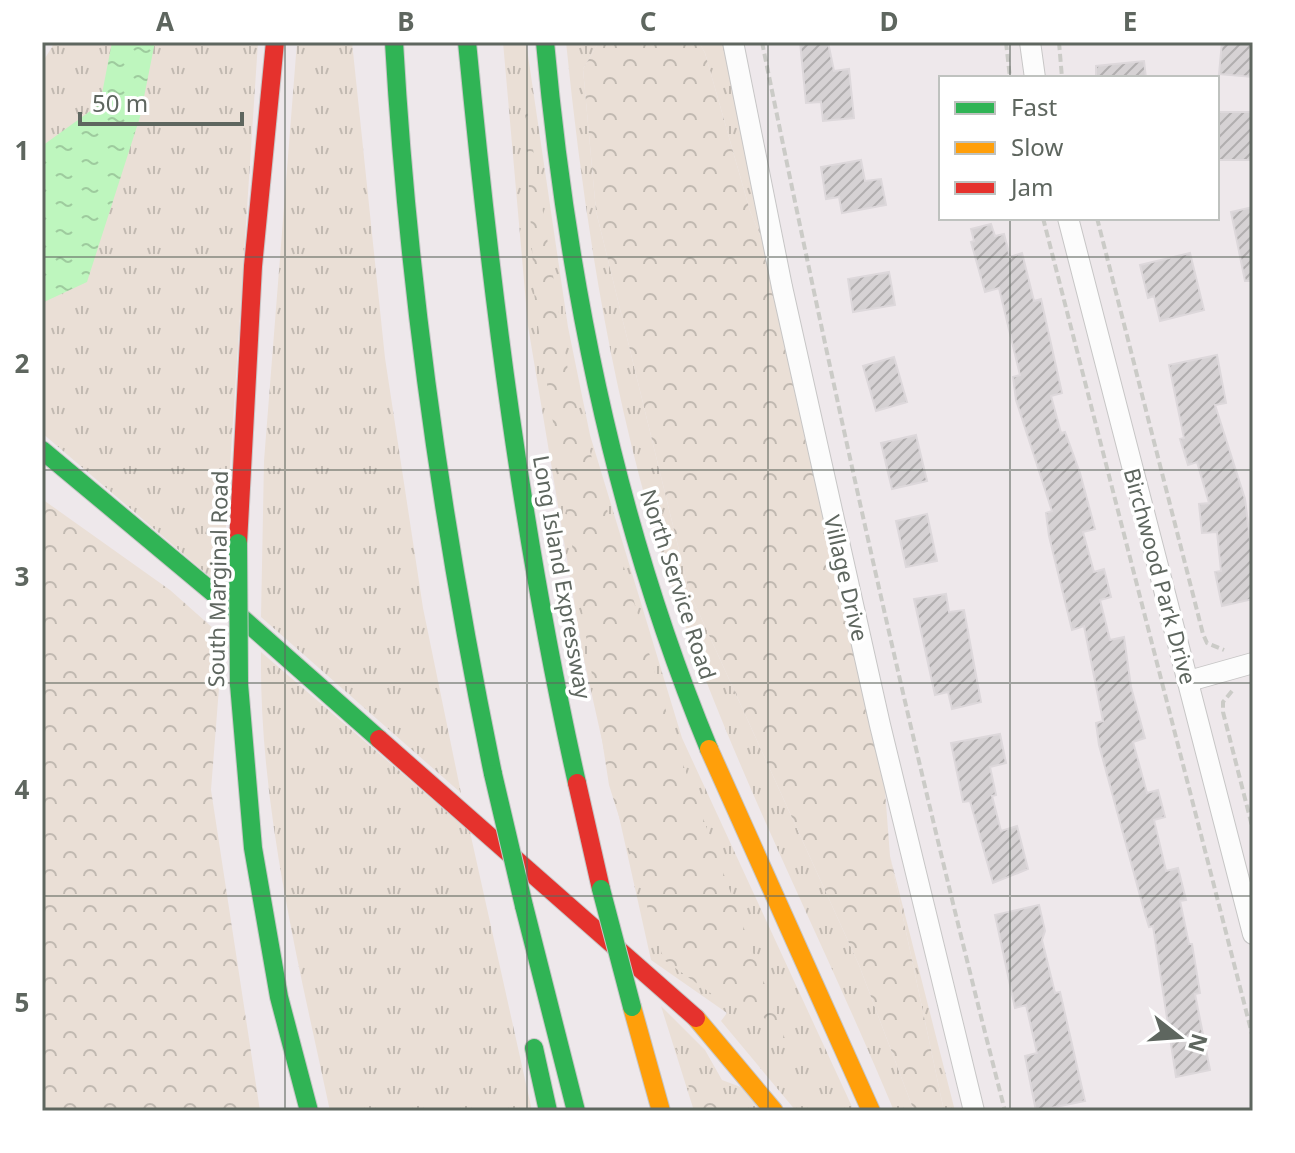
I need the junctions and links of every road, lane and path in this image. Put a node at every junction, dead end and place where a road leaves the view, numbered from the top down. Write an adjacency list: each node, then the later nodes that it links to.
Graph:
1 (275, 42): 27 (main road, South Marginal Road, bridge)
2 (394, 42): 22 (main road, bridge)
3 (467, 42): 30 (main road, Long Island Expressway, bridge)
4 (545, 42): 32 (main road, North Service Road)
5 (733, 42): 33 (street, Village Drive)
6 (762, 42): 34 (path)
7 (1006, 42): 10 (path)
8 (1030, 42): 11 (street)
9 (1059, 42): 12 (path)
10 (1010, 76)
11 (1035, 76)
12 (1062, 76)
13 (1044, 220): 26 (path)
14 (1069, 220): 19 (street, Birchwood Park Drive)
15 (1098, 220): 17 (path)
16 (42, 450): 31 (main road)
17 (1239, 646)
18 (1253, 663): 19 (street)
19 (1189, 681): 23 (street, Birchwood Park Drive)
20 (1235, 689): 21 (path)
21 (1253, 830)
22 (524, 906): 24 (main road); 29 (main road)
23 (1253, 934)
24 (528, 997)
25 (530, 1027): 28 (main road)
26 (1253, 1038)
27 (309, 1111)
28 (548, 1111)
29 (576, 1111)
30 (661, 1111)
31 (774, 1111)
32 (871, 1111)
33 (974, 1111)
34 (1005, 1111)

